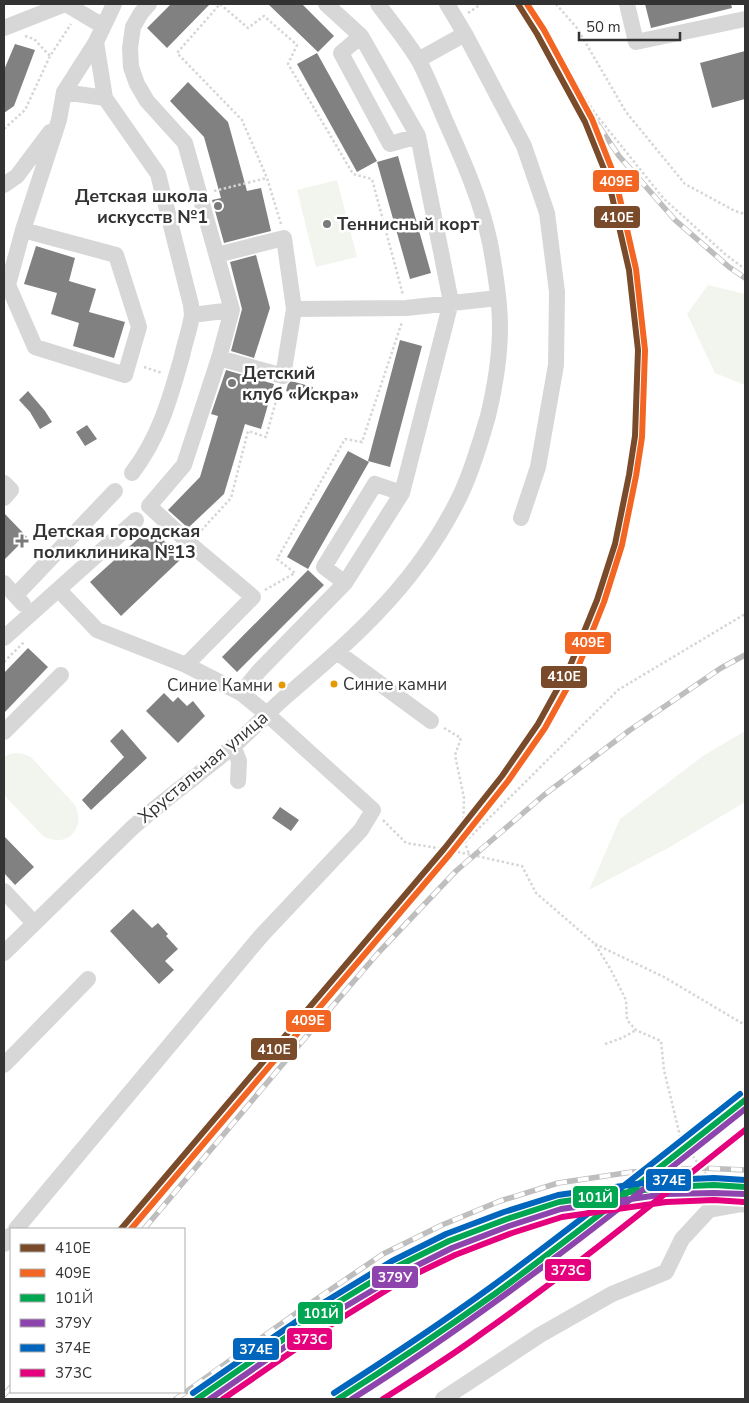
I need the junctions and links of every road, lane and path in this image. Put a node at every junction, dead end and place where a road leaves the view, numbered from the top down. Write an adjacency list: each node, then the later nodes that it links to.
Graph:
1 (114, 4): 11 (street)
2 (149, 4): 25 (street)
3 (326, 4): 14 (street)
4 (378, 4): 17 (street, Хрустальная улица)
5 (447, 4): 13 (street)
6 (526, 4): 30 (path)
7 (556, 4): 26 (path)
8 (627, 4): 10 (street)
9 (70, 6): 11 (street); 12 (street); 16 (path)
10 (745, 19)
11 (103, 26): 15 (street)
12 (11, 31): 16 (path)
13 (465, 34): 17 (street); 44 (street)
14 (361, 36): 22 (street); 22 (street)
15 (96, 42): 18 (street); 19 (street)
16 (50, 56): 21 (path)
17 (418, 60): 31 (street, Хрустальная улица)
18 (64, 92): 19 (street); 20 (street)
19 (105, 98): 36 (street)
20 (59, 120): 24 (street); 27 (street)
21 (4, 129)
22 (418, 136): 32 (street)
23 (267, 178): 25 (path); 28 (path); 33 (path)
24 (4, 185)
25 (200, 195): 29 (street)
26 (745, 214)
27 (23, 230): 27 (street)
28 (284, 238): 29 (street); 34 (street)
29 (216, 255): 35 (street)
30 (745, 270)
31 (498, 298): 32 (street); 56 (street, Хрустальная улица)
32 (451, 302): 33 (street); 42 (street)
33 (406, 308): 34 (street); 51 (path)
34 (294, 309): 38 (street)
35 (232, 310): 36 (street); 37 (street)
36 (192, 315): 39 (street)
37 (219, 358): 38 (street); 46 (street)
38 (283, 376): 46 (path)
39 (132, 473)
40 (4, 483): 43 (street)
41 (115, 491): 50 (street)
42 (402, 493): 48 (street); 48 (street)
43 (4, 498)
44 (521, 518)
45 (136, 520): 49 (street)
46 (189, 543): 51 (street)
47 (4, 583): 50 (street)
48 (345, 584): 60 (street)
49 (59, 590): 52 (street); 58 (street)
50 (16, 596): 52 (street)
51 (252, 597): 58 (street)
52 (31, 614): 54 (street)
53 (745, 614): 67 (path)
54 (4, 638)
55 (28, 638): 57 (path)
56 (337, 652): 61 (street, Хрустальная улица); 62 (street)
57 (4, 662)
58 (186, 666): 60 (street)
59 (61, 675): 63 (street)
60 (241, 693): 61 (street)
61 (267, 714): 64 (street, Хрустальная улица); 66 (street)
62 (431, 721): 67 (path)
63 (4, 732)
64 (233, 746): 65 (street); 70 (street, Хрустальная улица)
65 (238, 781)
66 (373, 810): 68 (path); 80 (street)
67 (465, 842): 68 (path)
68 (469, 854): 71 (path)
69 (4, 891): 70 (street)
70 (34, 923): 72 (street, Хрустальная улица)
71 (595, 944): 74 (path); 75 (path)
72 (4, 953)
73 (88, 979): 77 (street)
74 (745, 1025)
75 (636, 1030): 76 (path); 78 (path)
76 (604, 1044)
77 (4, 1065)
78 (722, 1193)
79 (745, 1205): 81 (street)
80 (17, 1228)
81 (443, 1399)

